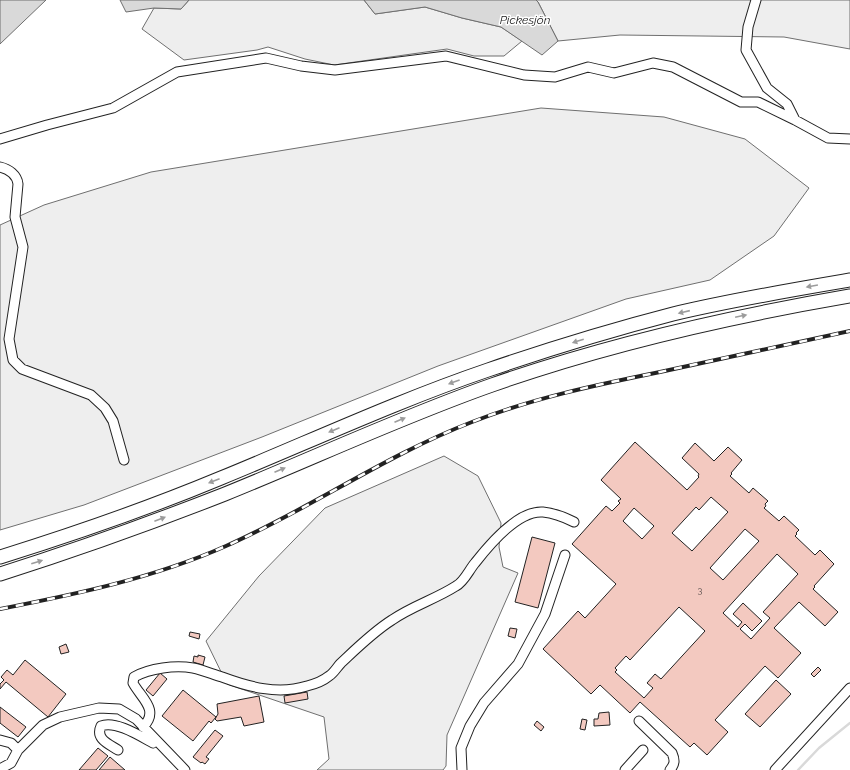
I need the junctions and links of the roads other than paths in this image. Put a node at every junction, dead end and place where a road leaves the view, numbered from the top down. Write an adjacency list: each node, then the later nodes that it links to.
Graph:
1 (756, 0): 2 (street)
2 (767, 88): 3 (street); 4 (street)
3 (758, 102): 4 (street); 5 (street)
4 (795, 120): 6 (street)
5 (0, 139)
6 (850, 139)
7 (0, 167): 10 (street)
8 (850, 280): 13 (highway, one-way to 13)
9 (850, 296): 14 (highway, one-way to 9)
10 (124, 460)
11 (574, 522): 17 (street)
12 (565, 555): 25 (street)
13 (0, 557)
14 (0, 574)
15 (850, 688): 28 (street)
16 (639, 721): 27 (street)
17 (143, 727): 19 (street); 20 (street)
18 (0, 740): 20 (street)
19 (155, 740): 21 (street); 24 (street)
20 (18, 750): 23 (street)
21 (118, 750)
22 (643, 750): 26 (street)
23 (0, 769)
24 (185, 770)
25 (462, 770)
26 (625, 770)
27 (670, 770)
28 (775, 770)

